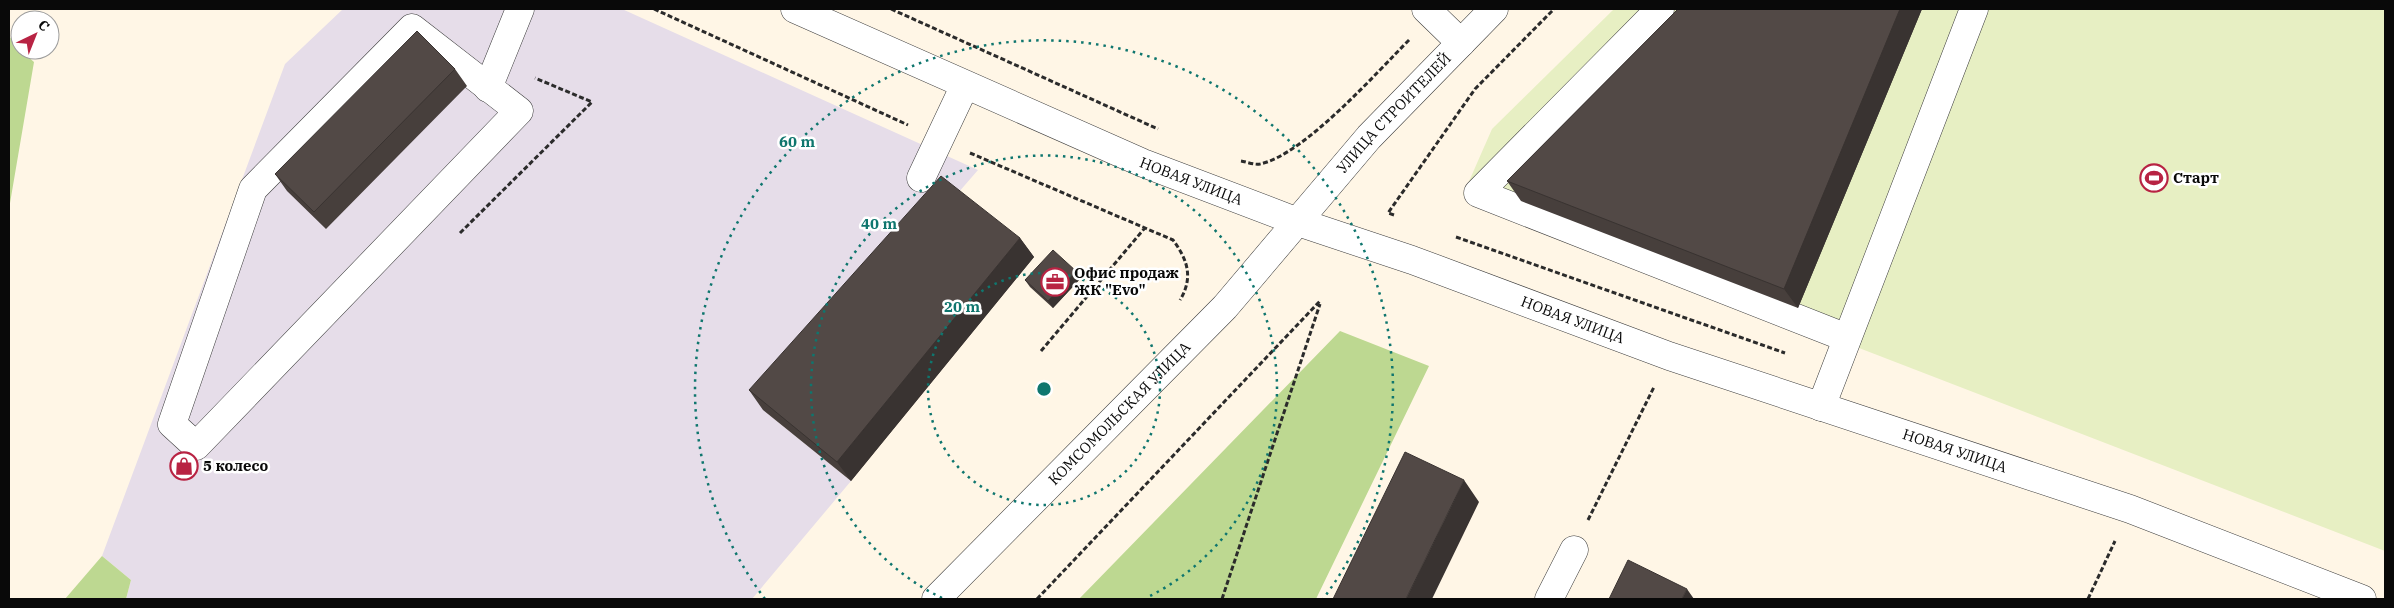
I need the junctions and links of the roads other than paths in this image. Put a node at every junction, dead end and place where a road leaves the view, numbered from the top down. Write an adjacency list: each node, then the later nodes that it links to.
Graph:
1 (520, 9): 9 (street)
2 (795, 9): 8 (street, НОВАЯ УЛИЦА)
3 (1494, 9): 7 (street, УЛИЦА СТРОИТЕЛЕЙ)
4 (1660, 9): 12 (street)
5 (1974, 9): 12 (street)
6 (1430, 12): 7 (street)
7 (1461, 43): 11 (street, УЛИЦА СТРОИТЕЛЕЙ)
8 (965, 85): 10 (street); 11 (street, НОВАЯ УЛИЦА)
9 (488, 88): 9 (street)
10 (921, 178)
11 (1298, 222): 13 (street, НОВАЯ УЛИЦА); 15 (street, КОМСОМОЛЬСКАЯ УЛИЦА)
12 (1847, 338): 13 (street)
13 (1821, 407): 17 (street, НОВАЯ УЛИЦА)
14 (1574, 550): 16 (street)
15 (936, 599)
16 (1550, 599)
17 (2362, 599)

